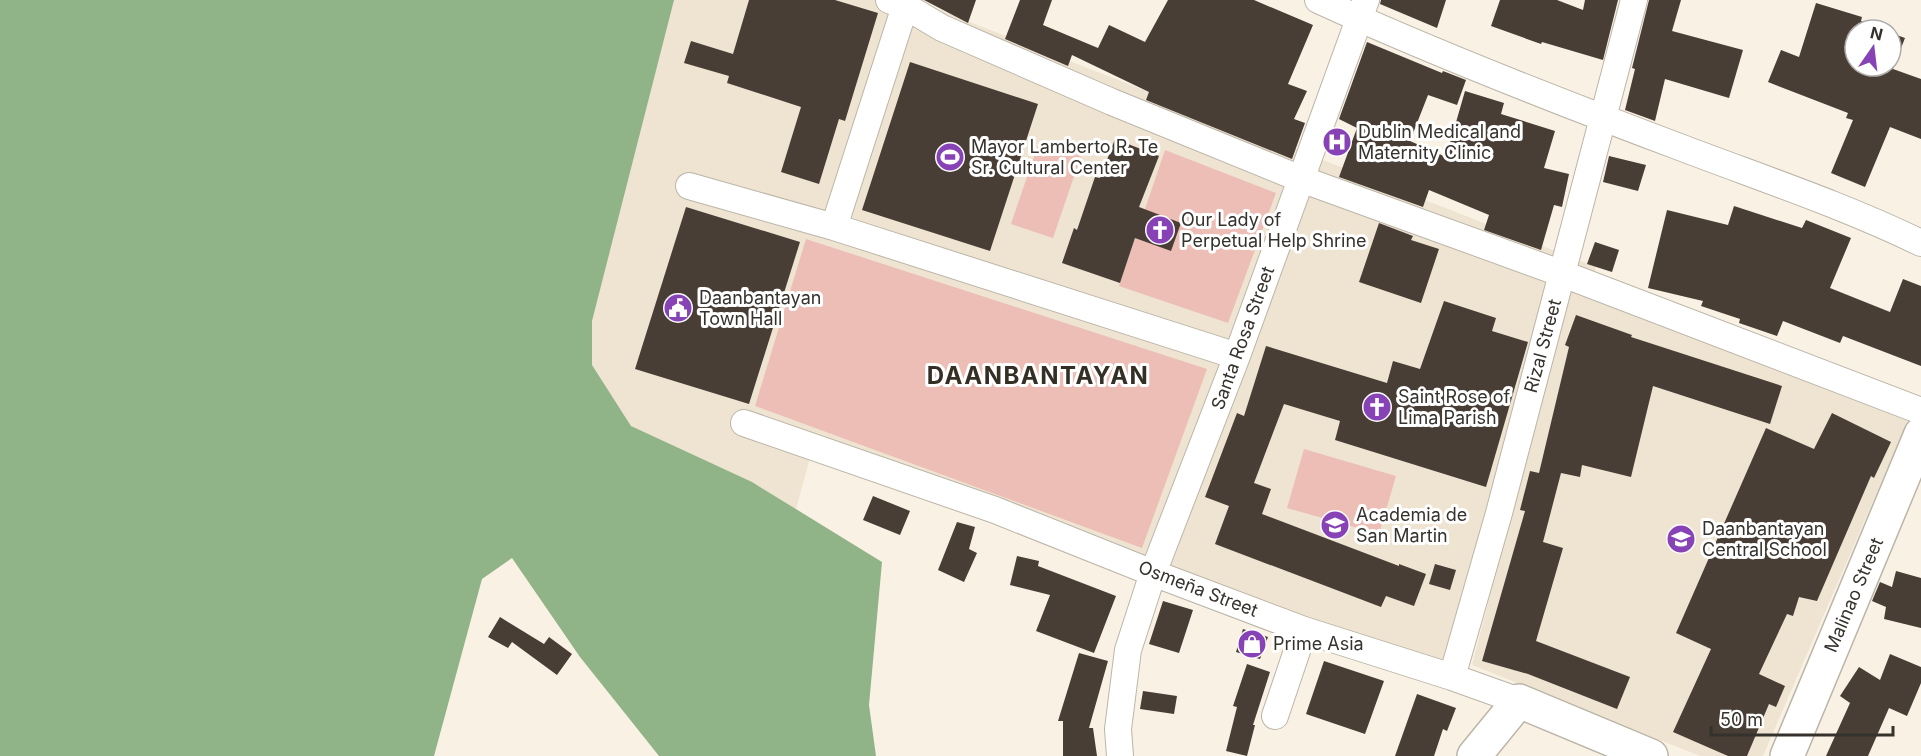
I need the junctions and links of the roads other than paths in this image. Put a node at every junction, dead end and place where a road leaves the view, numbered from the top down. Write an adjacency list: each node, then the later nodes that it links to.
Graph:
1 (1318, 0): 4 (street)
2 (1634, 0): 5 (street, Rizal Street)
3 (900, 2): 6 (street); 8 (street)
4 (1363, 9): 5 (street); 6 (street, Santa Rosa Street)
5 (1603, 119): 9 (street); 10 (street, Rizal Street)
6 (1301, 179): 10 (street); 11 (street, Santa Rosa Street)
7 (689, 186): 8 (street)
8 (834, 227): 11 (street)
9 (1921, 243)
10 (1563, 274): 12 (street); 17 (street, Rizal Street)
11 (1238, 356): 15 (street, Santa Rosa Street)
12 (1921, 411)
13 (744, 423): 15 (street, Osmeña Street)
14 (1921, 434): 23 (main road, Malinao Street)
15 (1153, 573): 16 (street, Osmeña Street); 20 (street, Santa Rosa Street)
16 (1304, 630): 17 (street, Osmeña Street); 19 (street)
17 (1452, 677): 18 (street, Osmeña Street)
18 (1519, 701): 21 (main road); 22 (main road, Osmeña Street)
19 (1275, 716)
20 (1120, 756)
21 (1474, 756)
22 (1651, 756)
23 (1787, 756)

